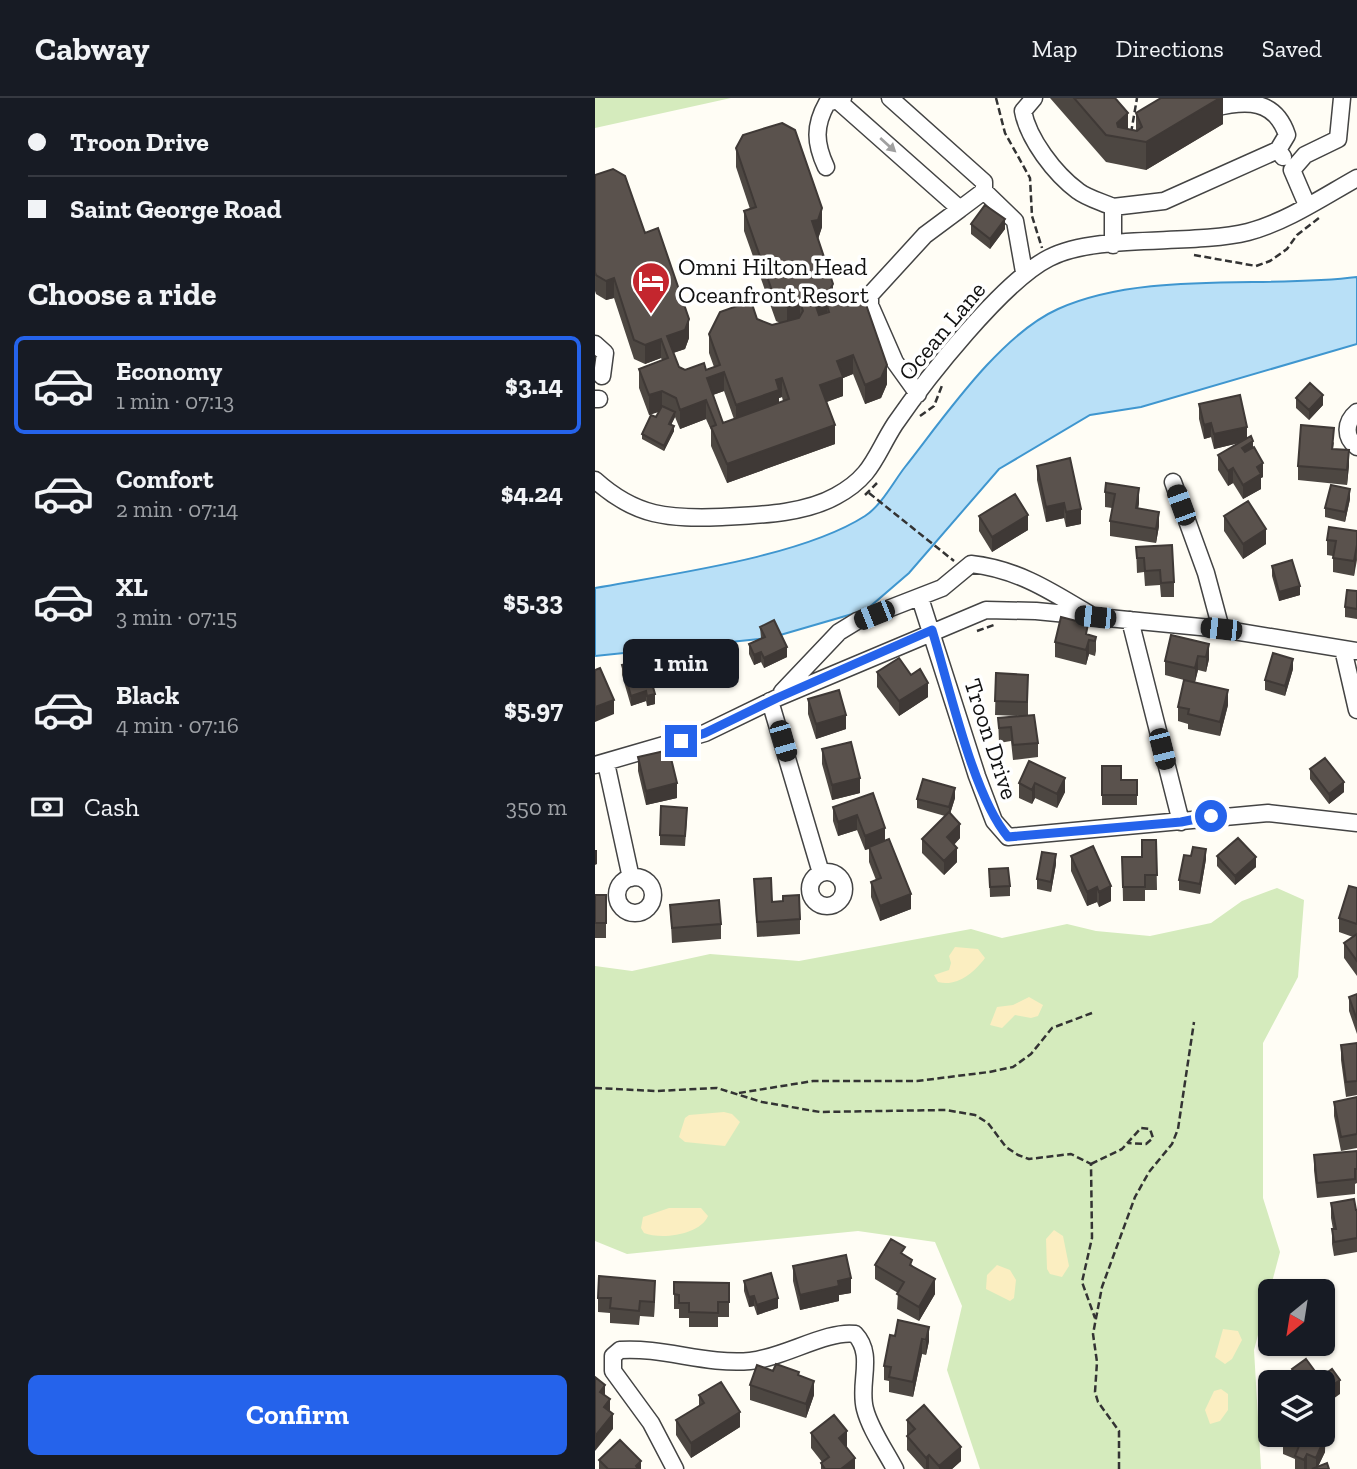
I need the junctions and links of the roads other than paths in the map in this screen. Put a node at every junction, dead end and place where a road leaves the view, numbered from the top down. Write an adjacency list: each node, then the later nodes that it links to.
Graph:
1 (890, 98): 10 (street)
2 (1034, 98): 12 (street)
3 (1342, 98): 8 (street)
4 (840, 99): 7 (street); 13 (street, one-way to 13)
5 (1220, 104): 6 (street)
6 (1278, 150): 8 (street); 12 (street)
7 (827, 167)
8 (1292, 170): 11 (street)
9 (1357, 178): 11 (street, Ocean Lane)
10 (984, 191): 13 (street); 15 (street)
11 (1307, 205): 14 (street, Ocean Lane)
12 (1113, 207): 14 (street)
13 (960, 209): 18 (street)
14 (1113, 245): 15 (street, Ocean Lane)
15 (1024, 272): 18 (street, Ocean Lane)
16 (595, 344): 17 (street)
17 (602, 376)
18 (918, 394): 21 (street, Ocean Lane)
19 (1357, 412): 20 (street)
20 (1357, 447)
21 (595, 480)
22 (1173, 482): 26 (street)
23 (920, 598): 24 (street); 27 (street, Troon Drive); 29 (street)
24 (1095, 617): 25 (street); 27 (street)
25 (1130, 620): 26 (street); 32 (street)
26 (1221, 629): 28 (street)
27 (932, 630): 29 (street); 32 (street, Troon Drive)
28 (1350, 650): 30 (street)
29 (774, 699): 31 (street); 34 (street)
30 (1357, 710)
31 (601, 764): 35 (street)
32 (1181, 822): 33 (street, Troon Drive)
33 (1357, 823)
34 (821, 873)
35 (631, 878)
36 (675, 1469): 37 (street)
37 (895, 1469)

